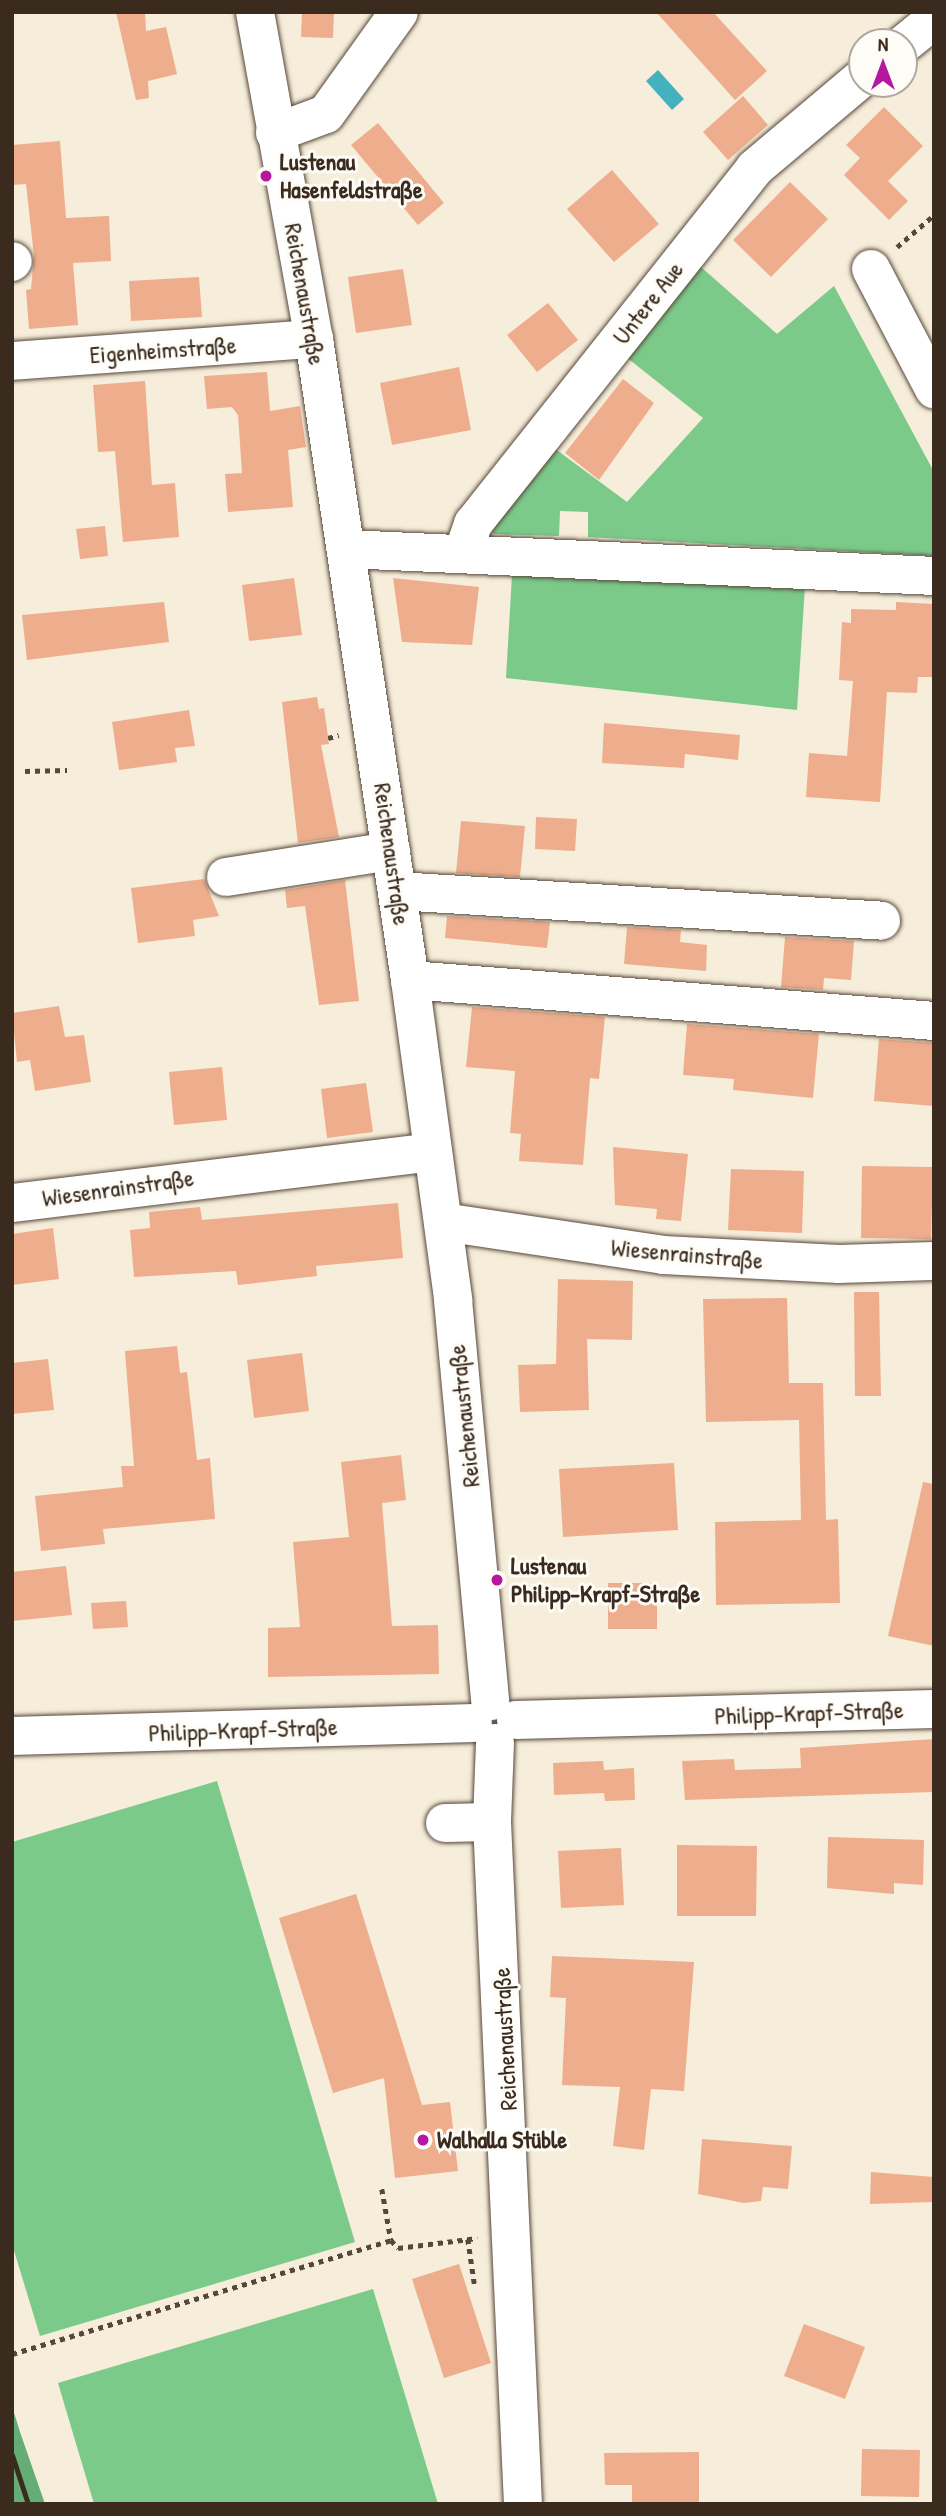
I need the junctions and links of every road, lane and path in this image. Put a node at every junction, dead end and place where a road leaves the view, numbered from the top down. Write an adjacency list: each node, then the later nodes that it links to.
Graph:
1 (255, 12): 6 (street, Reichenaustraße)
2 (399, 12): 6 (street)
3 (934, 20): 4 (street)
4 (918, 33)
5 (848, 90): 13 (street, Untere Aue)
6 (275, 133): 9 (street, Reichenaustraße)
7 (934, 215): 8 (path)
8 (871, 269): 11 (street)
9 (314, 339): 10 (street, Eigenheimstraße); 12 (street, Reichenaustraße)
10 (12, 360)
11 (934, 389)
12 (347, 549): 13 (street); 17 (street, Reichenaustraße)
13 (463, 554): 14 (street)
14 (934, 576)
15 (67, 770): 16 (path)
16 (25, 771)
17 (391, 852): 18 (street); 19 (street, Reichenaustraße)
18 (226, 877)
19 (397, 891): 20 (street); 21 (street, Reichenaustraße)
20 (881, 921)
21 (410, 980): 22 (street); 23 (street, Reichenaustraße)
22 (934, 1021)
23 (432, 1152): 24 (street, Wiesenrainstraße); 25 (street, Reichenaustraße)
24 (12, 1203)
25 (443, 1222): 26 (street, Wiesenrainstraße); 28 (street, Reichenaustraße)
26 (934, 1261)
27 (934, 1709): 28 (street, Philipp-Krapf-Straße)
28 (494, 1722): 29 (street, Philipp-Krapf-Straße); 30 (street, Reichenaustraße)
29 (12, 1736)
30 (492, 1822): 31 (street); 36 (street, Reichenaustraße)
31 (445, 1823)
32 (382, 2189): 33 (path)
33 (391, 2240): 34 (path); 35 (path)
34 (476, 2295)
35 (12, 2354)
36 (523, 2504)

